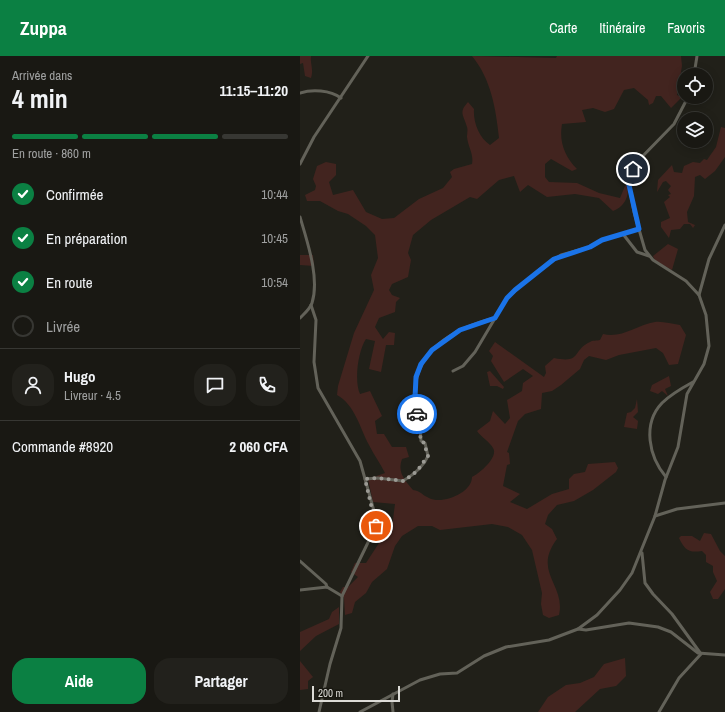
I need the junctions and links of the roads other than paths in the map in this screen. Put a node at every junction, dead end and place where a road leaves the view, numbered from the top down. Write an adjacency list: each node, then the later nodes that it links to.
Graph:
1 (368, 56): 5 (street)
2 (697, 56): 3 (street)
3 (695, 68)
4 (301, 91): 5 (street)
5 (341, 98): 7 (street)
6 (684, 104): 10 (street)
7 (300, 164)
8 (300, 217): 14 (street)
9 (725, 225): 13 (street)
10 (639, 229): 11 (street); 12 (street)
11 (623, 234): 12 (street); 16 (street)
12 (649, 256): 13 (street)
13 (699, 295): 18 (street)
14 (311, 305): 15 (street); 20 (street)
15 (300, 318)
16 (495, 318): 17 (street); 20 (street)
17 (454, 371)
18 (693, 382): 19 (street); 19 (street)
19 (666, 476): 22 (street)
20 (365, 479): 27 (street)
21 (725, 503): 22 (street)
22 (655, 516): 23 (street)
23 (641, 551): 28 (street); 29 (street)
24 (300, 561): 25 (street)
25 (327, 587): 26 (street); 27 (street)
26 (300, 590)
27 (342, 596): 32 (street)
28 (578, 629): 29 (street); 31 (street)
29 (700, 654): 30 (street); 35 (street)
30 (725, 655)
31 (393, 694): 33 (street); 34 (street)
32 (319, 712)
33 (360, 712)
34 (393, 712)
35 (659, 712)

